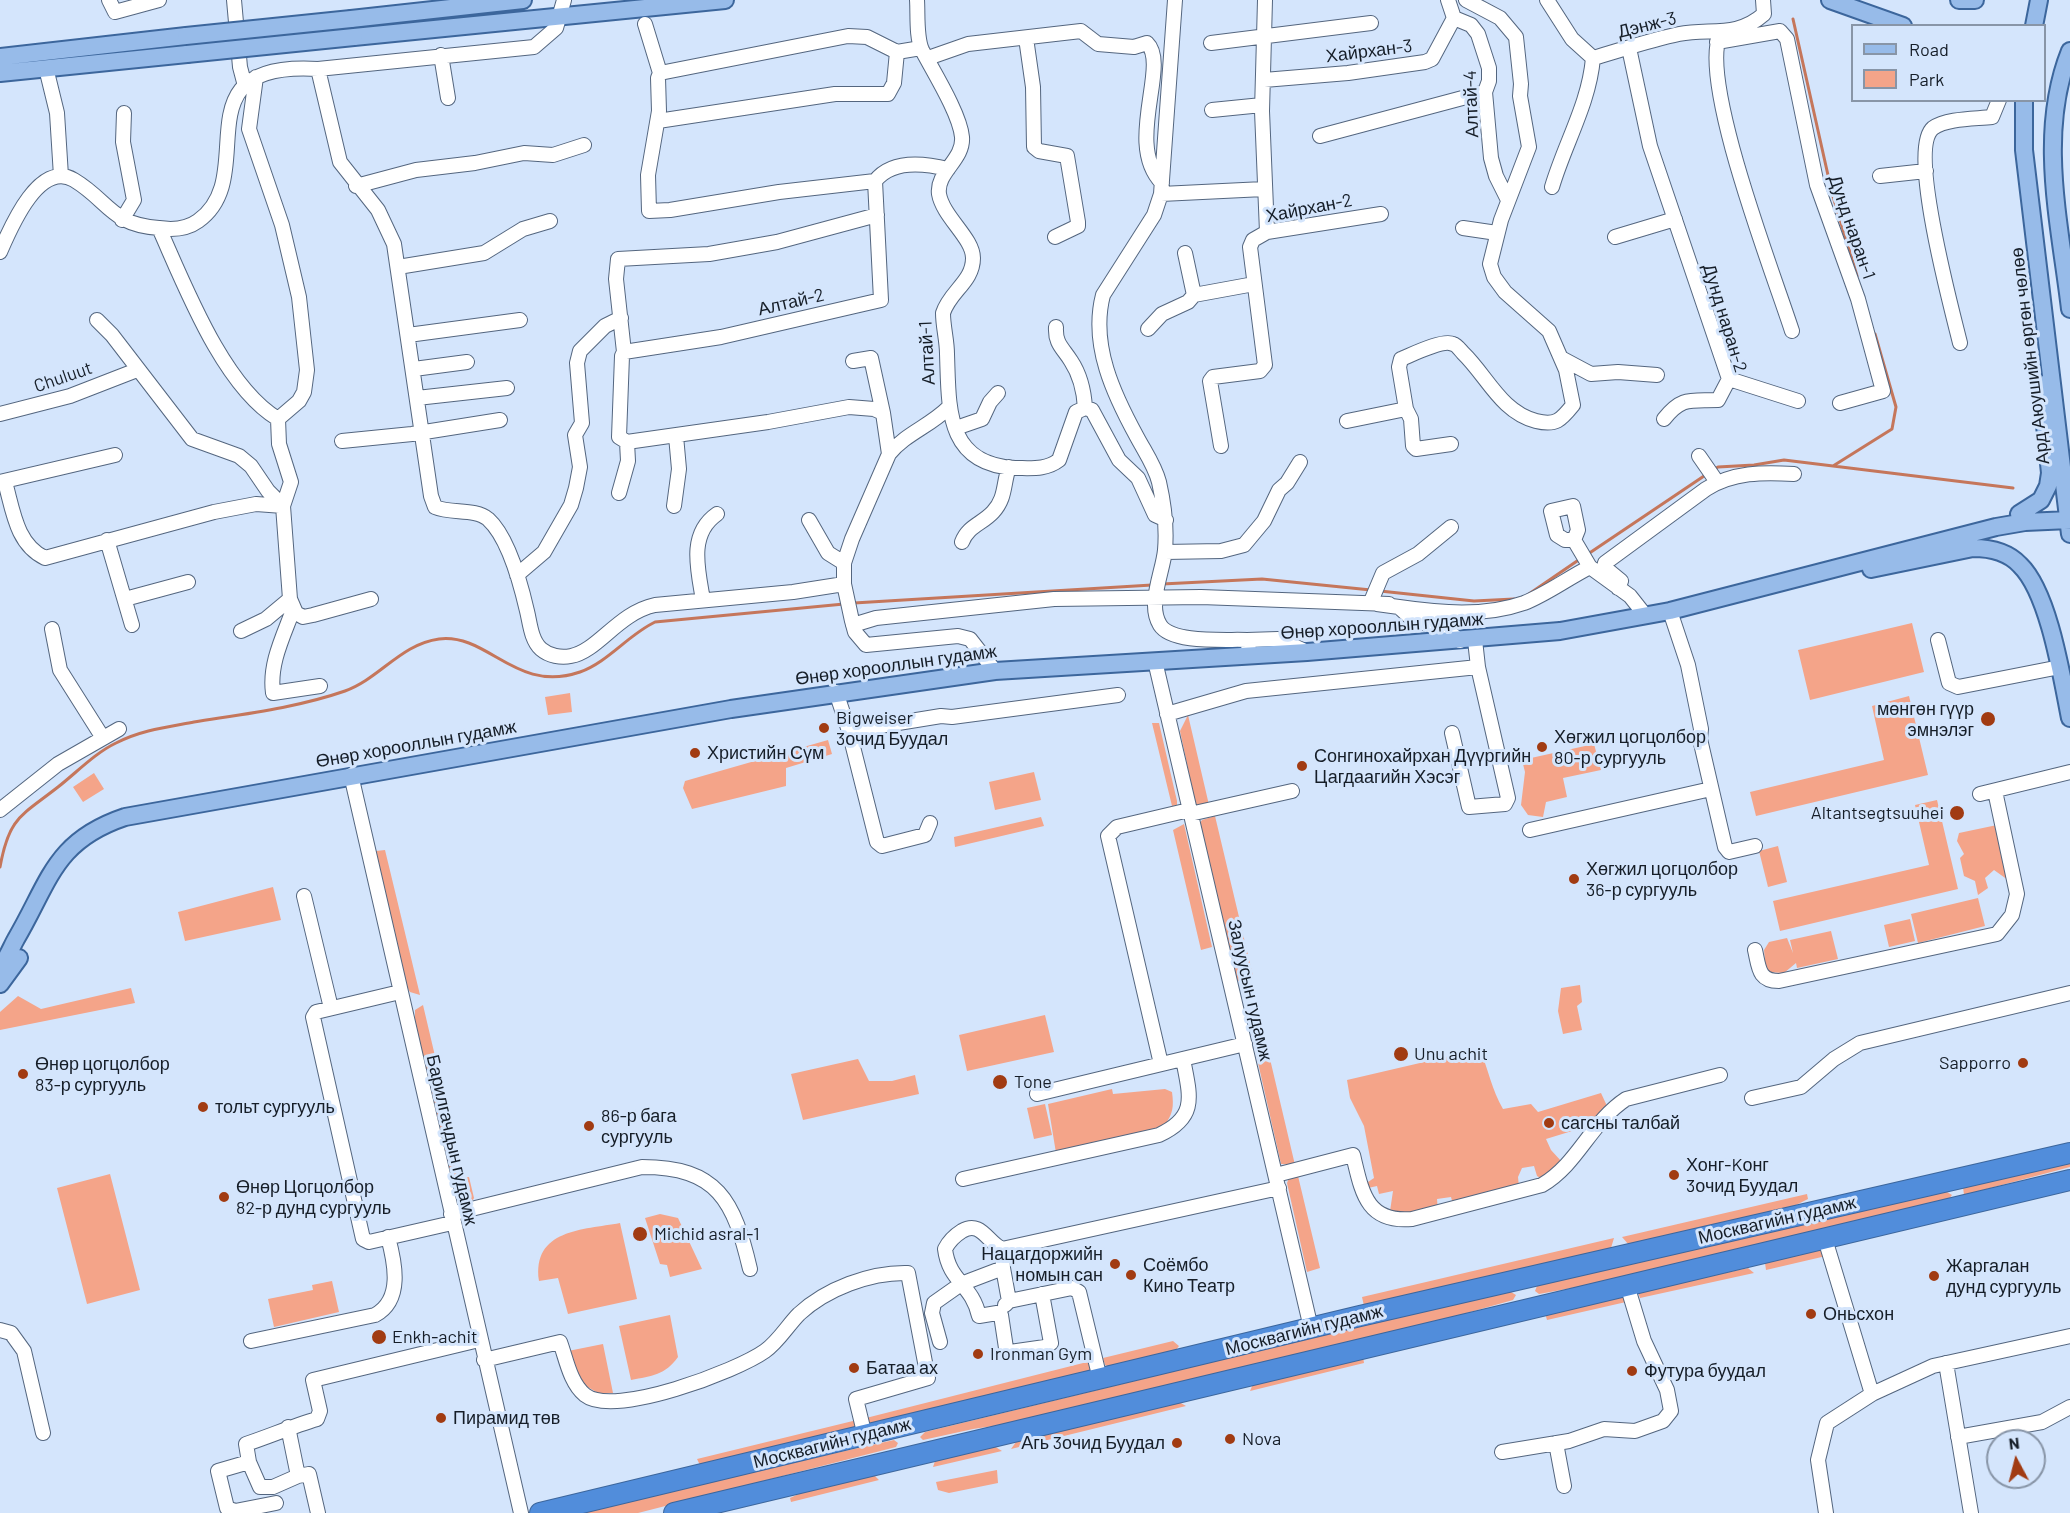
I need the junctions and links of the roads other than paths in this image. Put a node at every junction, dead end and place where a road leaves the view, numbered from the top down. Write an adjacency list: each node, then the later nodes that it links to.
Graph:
1 (110, 0): 2 (street)
2 (159, 0)
3 (234, 0): 40 (street)
4 (523, 0): 32 (main road, bridge)
5 (725, 0): 17 (main road)
6 (917, 0): 30 (street, Алтай-1)
7 (1177, 0): 58 (street)
8 (1265, 0): 23 (street)
9 (1448, 0): 18 (street)
10 (1466, 0): 60 (street)
11 (1547, 0): 33 (street)
12 (1763, 0): 25 (street, Дэнж-3)
13 (1830, 0): 21 (main road)
14 (1959, 0): 15 (main road)
15 (1975, 0)
16 (2039, 0): 22 (main road)
17 (563, 8): 31 (street); 34 (main road, bridge)
18 (1454, 18): 39 (street, Хайрхан-3); 41 (street, Алтай-4)
19 (1371, 23): 23 (street, Хайрхан-3)
20 (645, 24): 37 (street)
21 (1897, 24)
22 (2034, 24)
23 (1262, 35): 26 (street, Хайрхан-3); 39 (street)
24 (1026, 38): 30 (street); 58 (street); 70 (street)
25 (1719, 38): 27 (street, Дэнж-3); 85 (street); 101 (street, Дунд наран-1)
26 (1211, 43)
27 (1629, 48): 33 (street, Дэнж-3); 63 (street, Дунд наран-2)
28 (2070, 51): 76 (main road)
29 (897, 52): 30 (street); 37 (street); 48 (street)
30 (924, 53): 51 (street, Алтай-1)
31 (441, 55): 35 (street); 42 (street)
32 (0, 57)
33 (1593, 58): 57 (street)
34 (46, 68): 36 (main road); 53 (street)
35 (318, 69): 38 (street); 56 (street)
36 (0, 73)
37 (660, 73): 48 (street)
38 (256, 77): 40 (street); 107 (street)
39 (1264, 80): 45 (street)
40 (244, 86): 66 (street)
41 (1485, 93): 49 (street); 60 (street, Алтай-4)
42 (448, 98)
43 (1998, 102): 52 (street)
44 (2024, 102): 78 (main road, Ард Аюушийн өргөн чөлөө)
45 (1263, 105): 46 (street); 59 (street)
46 (1212, 110)
47 (124, 113): 64 (street)
48 (658, 121): 55 (street)
49 (1320, 136)
50 (584, 145): 56 (street)
51 (948, 169): 55 (street); 102 (street, Алтай-1)
52 (1926, 171): 54 (street); 87 (street)
53 (61, 176): 64 (street); 72 (street)
54 (1880, 176)
55 (875, 181): 62 (street, Алтай-2)
56 (356, 186): 74 (street)
57 (1552, 187)
58 (1161, 188): 59 (street); 133 (street)
59 (1264, 189): 68 (street)
60 (1508, 200): 69 (street)
61 (1382, 214): 68 (street, Хайрхан-2)
62 (877, 215): 80 (street); 88 (street, Алтай-2)
63 (1675, 219): 71 (street); 96 (street, Дунд наран-2)
64 (122, 220): 66 (street)
65 (550, 220): 74 (street)
66 (159, 228): 107 (street)
67 (1463, 228): 69 (street)
68 (1267, 232): 75 (street, Хайрхан-2)
69 (1497, 233): 89 (street)
70 (1055, 237)
71 (1615, 237)
72 (0, 252)
73 (1185, 253): 77 (street)
74 (398, 267): 86 (street)
75 (1254, 284): 77 (street); 117 (street, Хайрхан-2)
76 (2069, 290): 78 (main road); 79 (main road)
77 (1194, 295): 84 (street)
78 (2042, 295): 92 (main road, Ард Аюушийн өргөн чөлөө)
79 (2070, 309)
80 (621, 318): 88 (street); 142 (street)
81 (97, 320): 94 (street)
82 (520, 320): 86 (street)
83 (1056, 327): 103 (street)
84 (1148, 329)
85 (1792, 331)
86 (408, 335): 93 (street)
87 (1960, 343)
88 (624, 352): 115 (street)
89 (1561, 358): 95 (street); 104 (street)
90 (853, 361): 105 (street)
91 (467, 362): 93 (street)
92 (2051, 363): 129 (main road); 131 (main road, Ард Аюушийн өргөн чөлөө)
93 (414, 369): 99 (street)
94 (137, 370): 106 (street, Chuluut); 127 (street)
95 (1657, 375)
96 (1729, 380): 100 (street); 108 (street, Дунд наран-2)
97 (507, 388): 99 (street)
98 (998, 393): 111 (street)
99 (417, 398): 112 (street)
100 (1798, 401)
101 (1840, 403)
102 (948, 408): 111 (street, Алтай-1); 118 (street)
103 (1085, 408): 122 (street, Алтай-1); 133 (street)
104 (1406, 409): 110 (street); 116 (street)
105 (883, 413): 113 (street); 118 (street)
106 (0, 414)
107 (278, 419): 127 (street)
108 (1664, 419)
109 (500, 420): 112 (street)
110 (1347, 421)
111 (956, 428): 122 (street, Алтай-1)
112 (423, 430): 114 (street); 142 (street)
113 (676, 436): 115 (street); 128 (street)
114 (342, 441)
115 (627, 442): 126 (street)
116 (1451, 444)
117 (1221, 447)
118 (889, 454): 139 (street)
119 (115, 455): 125 (street)
120 (1701, 459): 124 (street)
121 (1300, 462): 138 (street)
122 (1009, 467): 136 (street)
123 (1794, 474): 124 (street)
124 (1714, 478): 145 (street)
125 (3, 482): 135 (street)
126 (619, 493)
127 (283, 506): 135 (street); 150 (street)
128 (674, 506)
129 (2019, 513): 131 (main road); 141 (main road)
130 (717, 514): 149 (street)
131 (2069, 519): 141 (main road)
132 (809, 520): 139 (street)
133 (1166, 520): 138 (street)
134 (1451, 527): 151 (street)
135 (107, 540): 148 (street)
136 (962, 542)
137 (1576, 543): 140 (street)
138 (1165, 552): 147 (street)
139 (844, 563): 144 (street)
140 (1589, 566): 145 (street); 151 (street)
141 (1828, 571): 152 (main road, Өнөр хорооллын гудамж); 163 (main road)
142 (517, 575): 149 (street)
143 (188, 582): 148 (street)
144 (844, 584): 149 (street); 154 (street)
145 (1618, 588): 153 (street)
146 (371, 598): 150 (street)
147 (1156, 598): 151 (street); 154 (street); 160 (street)
148 (125, 599): 155 (street)
149 (703, 600)
150 (292, 604): 157 (street); 165 (street)
151 (1394, 606): 158 (street)
152 (1670, 611): 153 (main road, Өнөр хорооллын гудамж); 176 (street)
153 (1645, 615): 158 (main road, Өнөр хорооллын гудамж)
154 (852, 623): 164 (street)
155 (132, 625)
156 (52, 629): 173 (street)
157 (241, 631)
158 (1467, 640): 160 (main road, Өнөр хорооллын гудамж); 162 (street)
159 (1938, 640): 163 (street)
160 (1249, 647): 161 (main road, Өнөр хорооллын гудамж)
161 (1155, 661): 164 (main road, Өнөр хорооллын гудамж); 168 (street, Залуусын гудамж)
162 (1478, 667): 168 (street); 172 (street)
163 (2060, 667): 169 (main road)
164 (995, 671): 166 (main road, Өнөр хорооллын гудамж)
165 (320, 686)
166 (836, 692): 171 (street); 175 (main road, Өнөр хорооллын гудамж)
167 (1118, 695): 171 (street)
168 (1167, 714): 181 (street, Залуусын гудамж)
169 (2070, 718)
170 (119, 729): 173 (street)
171 (849, 731): 182 (street)
172 (1452, 733)
173 (103, 738): 180 (street)
174 (2070, 772): 178 (street)
175 (351, 775): 186 (main road, Өнөр хорооллын гудамж); 190 (street, Барилгачдын гудамж)
176 (1711, 789): 183 (street); 184 (street)
177 (1292, 791): 181 (street)
178 (1995, 791): 179 (street); 187 (street)
179 (1980, 794)
180 (0, 810)
181 (1189, 812): 193 (street, Залуусын гудамж); 195 (street)
182 (930, 823)
183 (1530, 830)
184 (1755, 846)
185 (304, 896): 192 (street)
186 (29, 920): 188 (main road, Өнөр хорооллын гудамж); 189 (main road, Өнөр хорооллын гудамж)
187 (1755, 950)
188 (0, 967)
189 (0, 984)
190 (400, 992): 192 (street); 206 (street, Барилгачдын гудамж)
191 (2070, 993): 198 (street)
192 (331, 1008): 207 (street)
193 (1245, 1044): 194 (street); 203 (street, Залуусын гудамж)
194 (1183, 1059): 195 (street); 201 (street)
195 (1161, 1065): 197 (street)
196 (1720, 1075): 203 (street)
197 (1037, 1094)
198 (1752, 1098)
199 (2070, 1143): 200 (highway)
200 (2062, 1155): 204 (highway, Москвагийн гудамж)
201 (963, 1179)
202 (2069, 1181): 205 (highway, Москвагийн гудамж)
203 (1277, 1182): 209 (street); 219 (street, Залуусын гудамж)
204 (1939, 1183): 205 (highway); 212 (highway, Москвагийн гудамж)
205 (1954, 1207): 208 (highway, Москвагийн гудамж)
206 (451, 1218): 207 (street); 211 (street); 222 (street, Барилгачдын гудамж)
207 (388, 1237): 223 (street)
208 (1825, 1239): 214 (highway, Москвагийн гудамж); 228 (street)
209 (1002, 1249): 210 (street); 213 (street)
210 (1003, 1268): 213 (street); 216 (street)
211 (750, 1269)
212 (1521, 1278): 217 (highway); 219 (highway, Москвагийн гудамж)
213 (961, 1284): 218 (street); 224 (street)
214 (1627, 1285): 217 (highway, Москвагийн гудамж); 235 (street)
215 (1042, 1294): 216 (street); 218 (street); 227 (street)
216 (1010, 1301): 218 (street)
217 (1529, 1308): 237 (highway, Москвагийн гудамж)
218 (998, 1313)
219 (1311, 1328): 227 (highway, Москвагийн гудамж)
220 (0, 1330): 232 (street)
221 (2070, 1336): 226 (street)
222 (479, 1340): 225 (street, Барилгачдын гудамж); 231 (street)
223 (251, 1341)
224 (940, 1342)
225 (484, 1360): 233 (street); 244 (street, Барилгачдын гудамж)
226 (1946, 1363): 228 (street); 234 (street)
227 (1100, 1379): 230 (highway, Москвагийн гудамж)
228 (1872, 1394): 247 (street)
229 (2070, 1407): 234 (street)
230 (905, 1425): 233 (highway, Москвагийн гудамж); 237 (highway)
231 (288, 1427): 238 (street); 239 (street)
232 (43, 1433)
233 (865, 1436): 245 (highway, Москвагийн гудамж)
234 (1958, 1437): 248 (street)
235 (1556, 1443): 236 (street); 240 (street)
236 (1502, 1452)
237 (911, 1455): 246 (highway, Москвагийн гудамж)
238 (249, 1461): 241 (street); 242 (street)
239 (298, 1476): 241 (street); 243 (street)
240 (1564, 1486)
241 (273, 1487): 242 (street)
242 (277, 1508)
243 (318, 1513)
244 (520, 1513)
245 (540, 1513)
246 (674, 1513)
247 (1826, 1513)
248 (1971, 1513)

